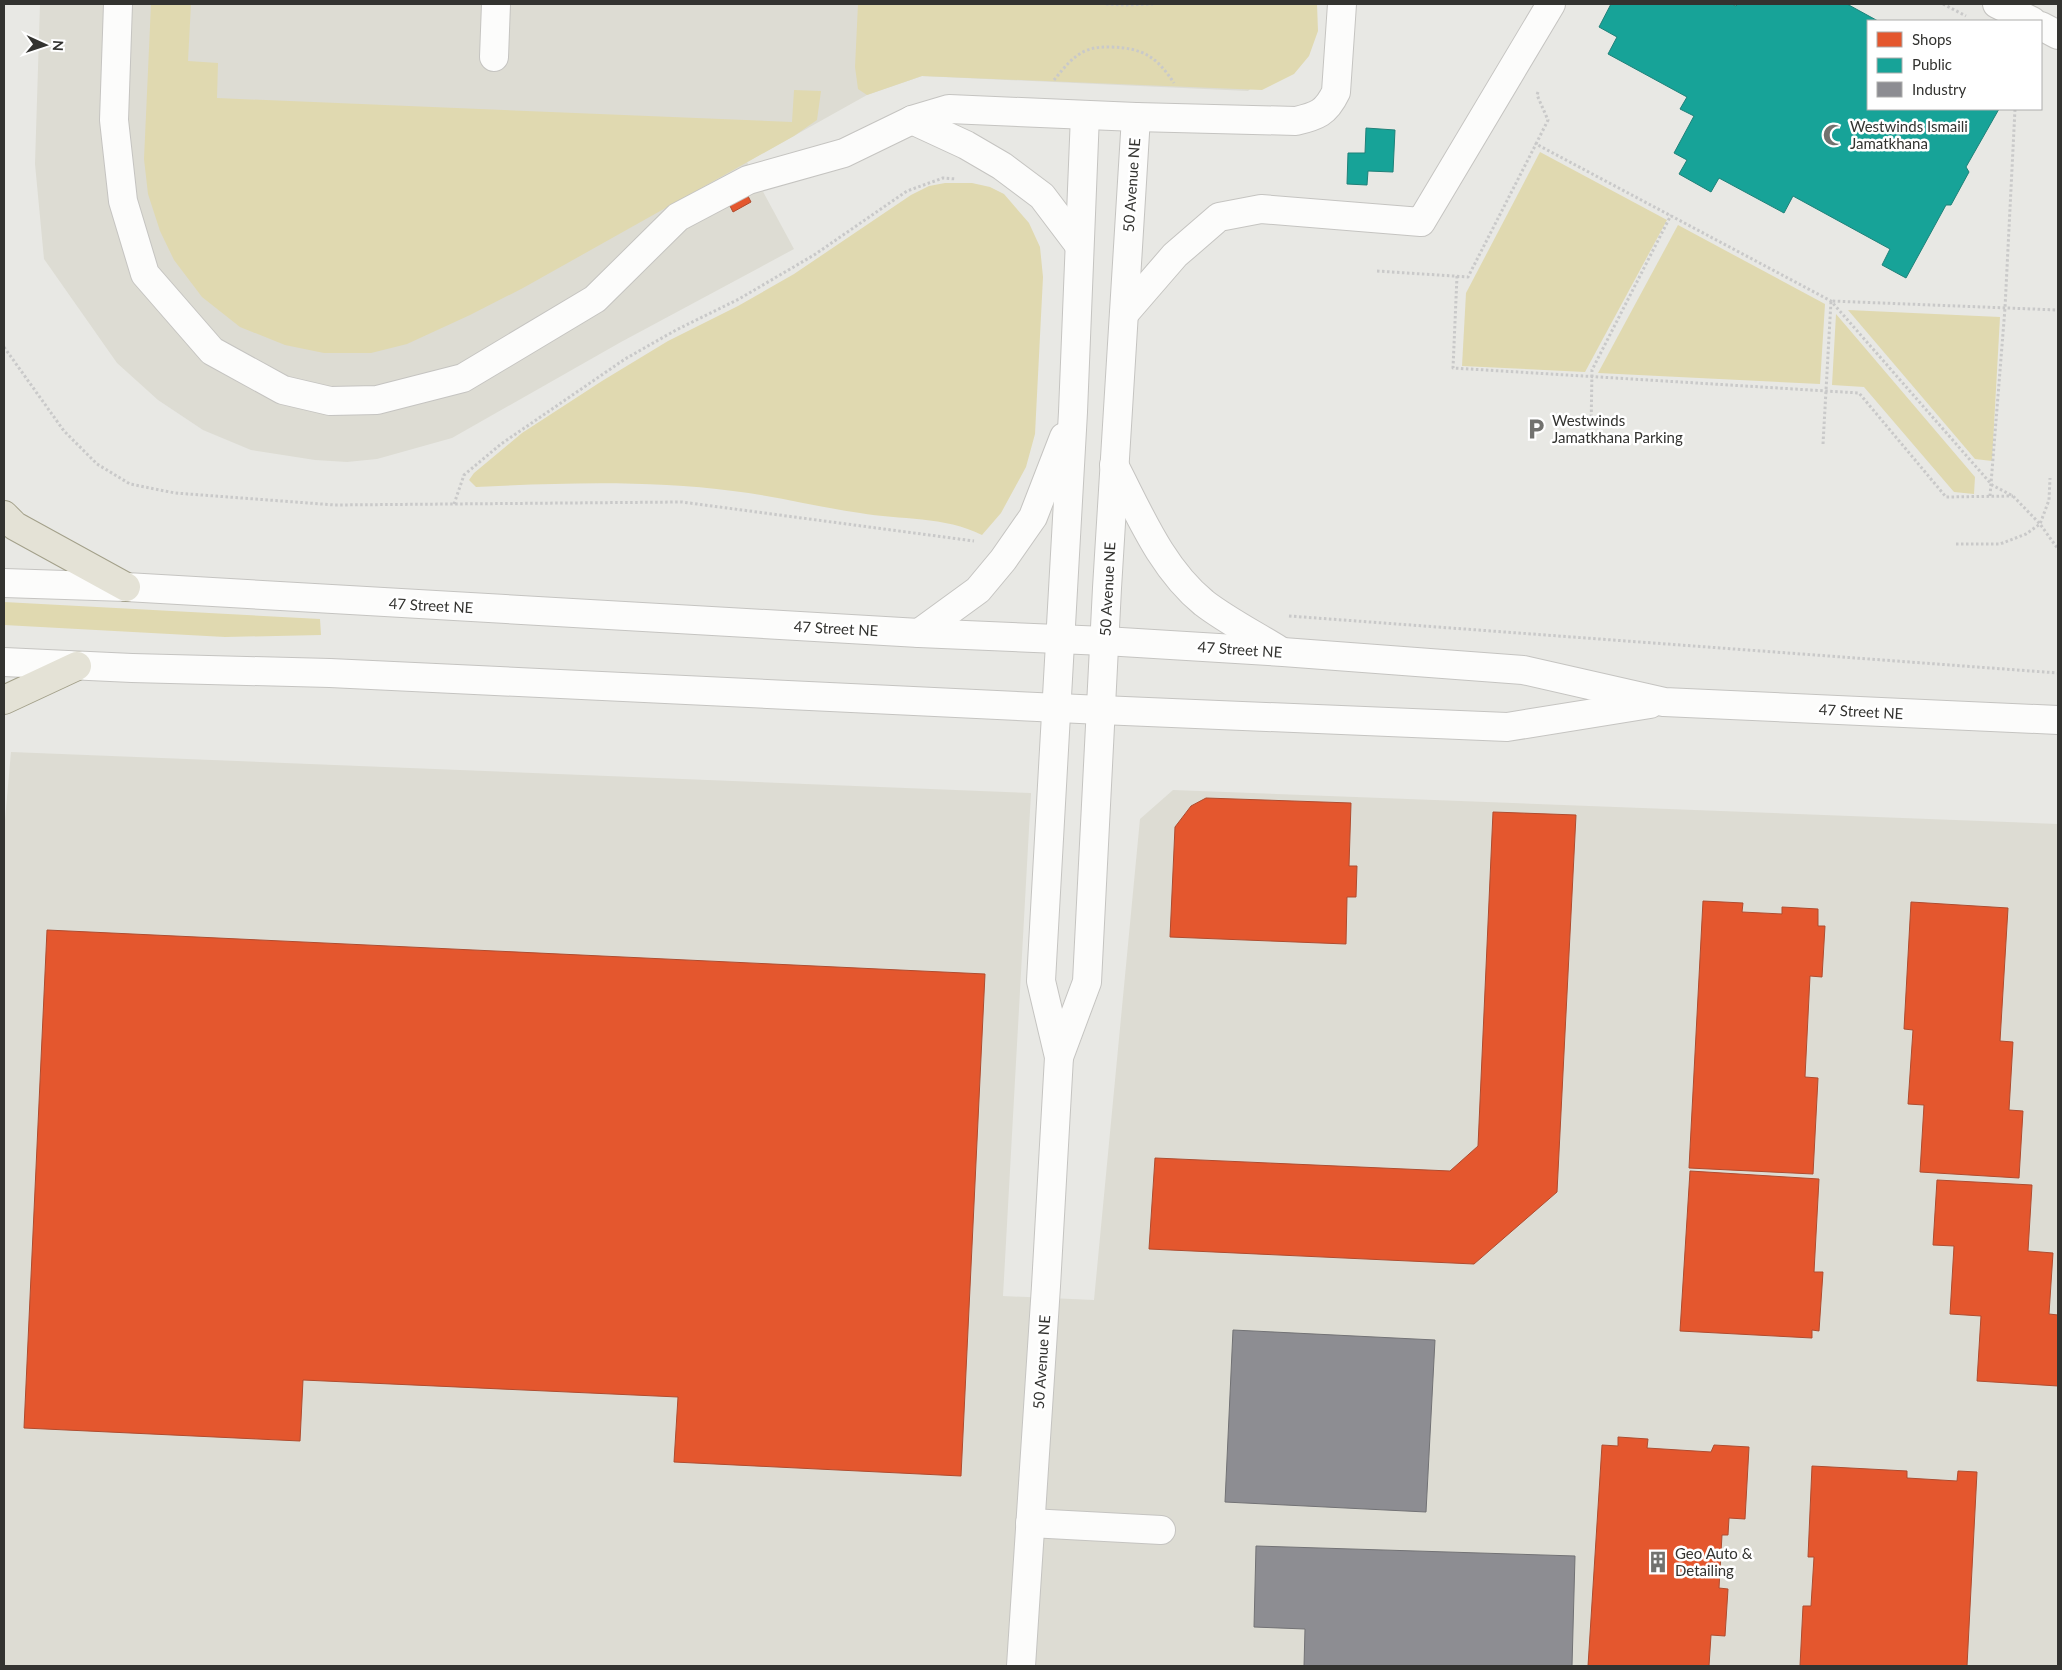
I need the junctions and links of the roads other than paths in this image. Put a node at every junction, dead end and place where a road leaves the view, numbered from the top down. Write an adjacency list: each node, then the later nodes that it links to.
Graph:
1 (118, 4): 12 (street)
2 (496, 4): 9 (street)
3 (1342, 4): 11 (street)
4 (1551, 4): 14 (street)
5 (1997, 4): 6 (street)
6 (2030, 20)
7 (2042, 27): 8 (street)
8 (2058, 35)
9 (494, 57)
10 (1085, 115): 11 (street); 12 (street); 13 (street, 50 Avenue NE)
11 (1136, 117): 14 (street, 50 Avenue NE)
12 (912, 120): 13 (street)
13 (1079, 245): 15 (street, 50 Avenue NE)
14 (1124, 314): 16 (street, 50 Avenue NE)
15 (1073, 412): 20 (street); 21 (street, 50 Avenue NE)
16 (1114, 465): 22 (street, 50 Avenue NE); 23 (street)
17 (4, 515): 19 (main road)
18 (4, 583): 19 (street, 47 Street NE)
19 (126, 587): 20 (street, 47 Street NE)
20 (919, 633): 21 (street, 47 Street NE)
21 (1061, 639): 22 (street, 47 Street NE); 28 (street, 50 Avenue NE)
22 (1104, 640): 23 (street, 47 Street NE); 29 (street, 50 Avenue NE)
23 (1283, 652): 27 (street, 47 Street NE)
24 (4, 662): 25 (street, 47 Street NE)
25 (76, 666): 26 (main road); 28 (street, 47 Street NE)
26 (4, 700)
27 (1664, 702): 29 (street, 47 Street NE); 30 (street, 47 Street NE)
28 (1058, 708): 29 (street, 47 Street NE); 31 (street, 50 Avenue NE)
29 (1101, 710): 31 (street, 50 Avenue NE)
30 (2058, 720)
31 (1059, 1057): 32 (street, 50 Avenue NE)
32 (1030, 1523): 33 (street); 34 (street, 50 Avenue NE)
33 (1161, 1530)
34 (1021, 1666)

